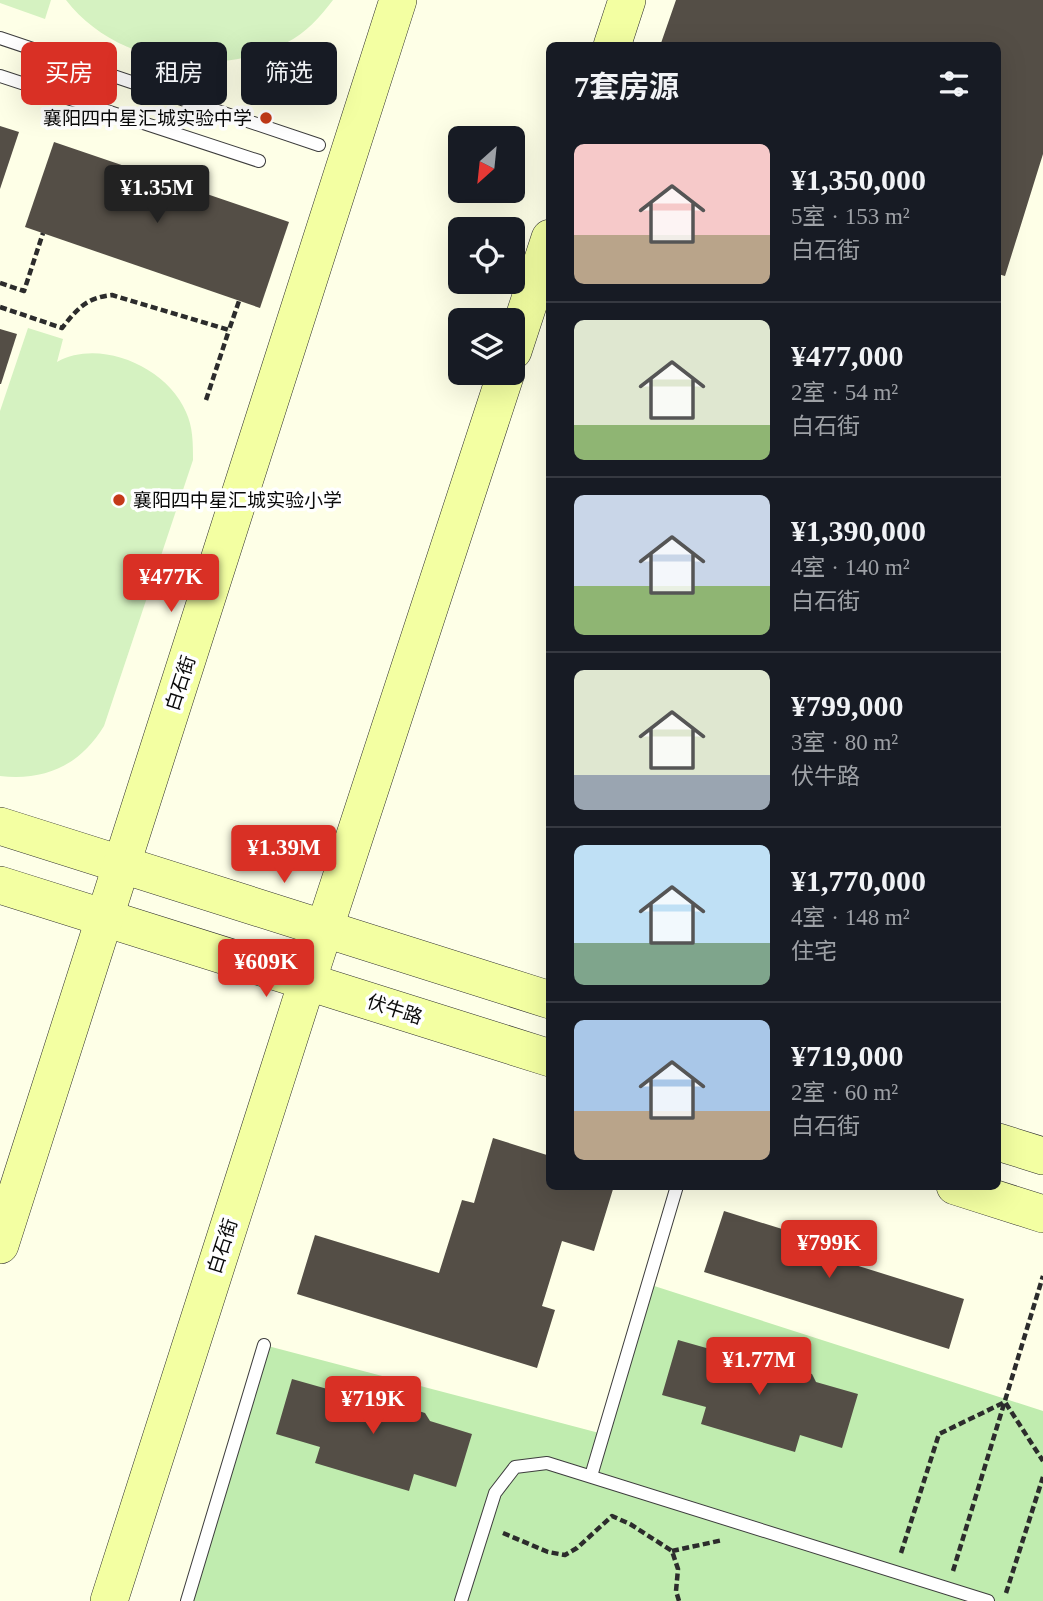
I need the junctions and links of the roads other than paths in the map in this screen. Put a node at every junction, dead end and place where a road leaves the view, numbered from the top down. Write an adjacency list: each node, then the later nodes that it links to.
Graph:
1 (398, 0): 12 (street, 白石街)
2 (627, 0): 4 (street)
3 (0, 38): 6 (lane)
4 (613, 42)
5 (0, 76): 7 (lane)
6 (319, 145)
7 (259, 161)
8 (546, 250): 9 (street)
9 (525, 314)
10 (502, 385): 15 (street, 白石街)
11 (0, 826): 12 (street)
12 (121, 865): 14 (street, 白石街); 15 (street)
13 (0, 885): 14 (street, 伏牛路)
14 (104, 918): 16 (street, 伏牛路); 24 (street, 白石街)
15 (324, 928): 16 (street, 白石街); 17 (street)
16 (307, 982): 18 (street, 伏牛路); 27 (street, 白石街)
17 (546, 999)
18 (546, 1057)
19 (1001, 1143): 20 (street)
20 (1043, 1156)
21 (676, 1190): 26 (lane)
22 (967, 1190): 23 (street)
23 (1043, 1214)
24 (0, 1245)
25 (264, 1345): 28 (lane)
26 (591, 1476): 29 (lane); 30 (lane)
27 (109, 1601)
28 (187, 1601)
29 (461, 1601)
30 (988, 1601)

